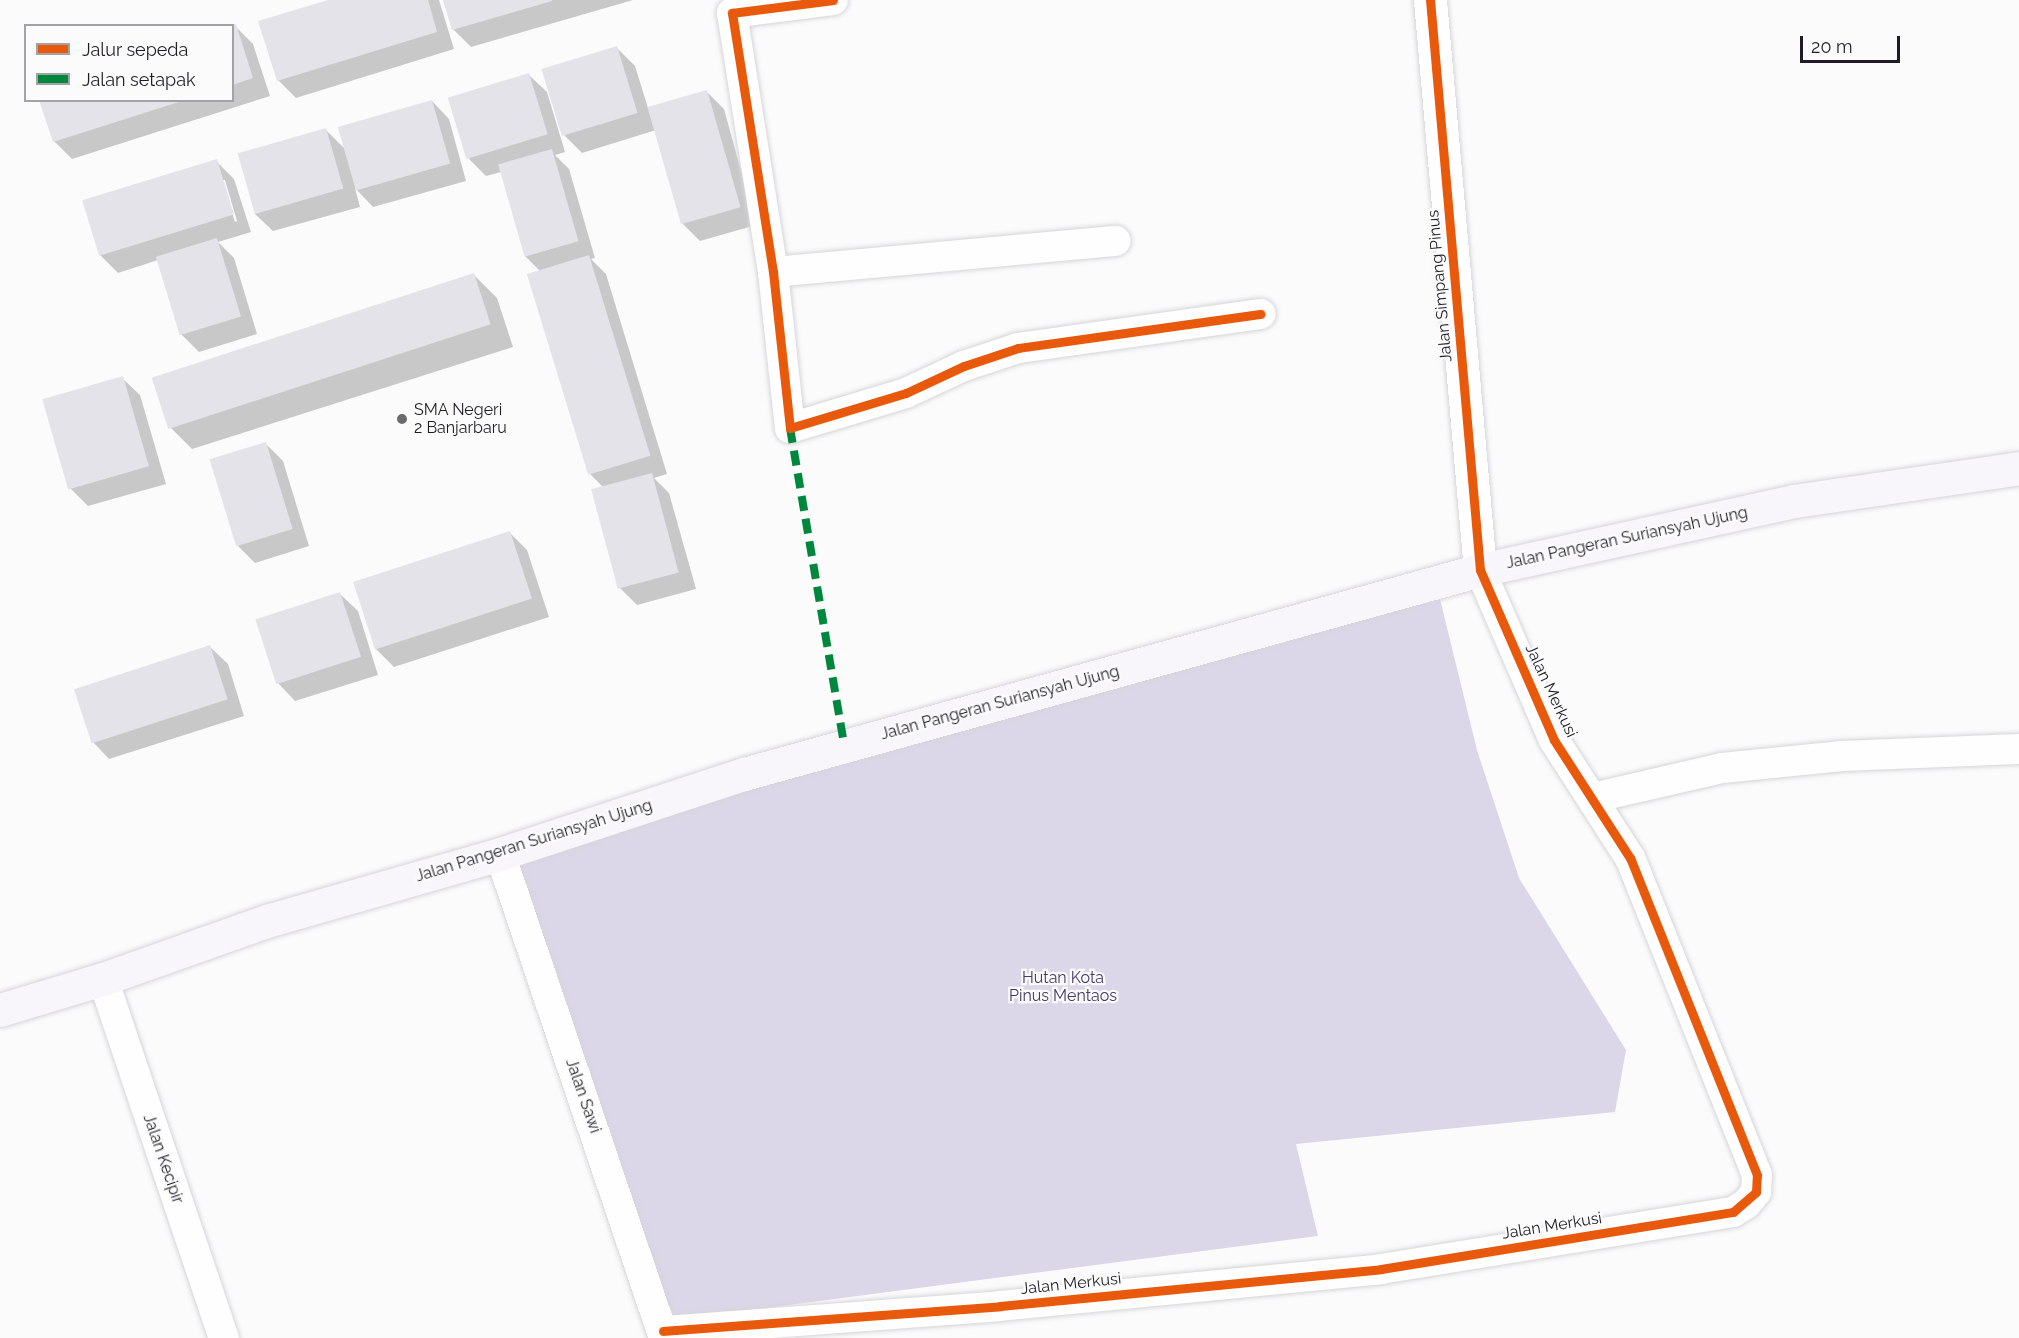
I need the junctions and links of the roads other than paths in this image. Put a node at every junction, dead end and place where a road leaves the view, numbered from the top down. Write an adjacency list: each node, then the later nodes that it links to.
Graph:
1 (833, 0): 4 (street)
2 (1430, 0): 7 (street, Jalan Simpang Pinus)
3 (1116, 241): 4 (street)
4 (773, 272): 5 (street)
5 (1261, 314)
6 (2019, 468): 7 (main road, Jalan Pangeran Suriansyah Ujung)
7 (1480, 570): 9 (street, Jalan Merkusi); 10 (main road, Jalan Pangeran Suriansyah Ujung)
8 (2019, 749): 9 (street)
9 (1592, 798): 13 (street, Jalan Merkusi)
10 (500, 854): 11 (main road, Jalan Pangeran Suriansyah Ujung); 13 (street, Jalan Sawi)
11 (103, 979): 12 (main road, Jalan Pangeran Suriansyah Ujung); 14 (street, Jalan Kecipir)
12 (0, 1010)
13 (664, 1334)
14 (224, 1338)

